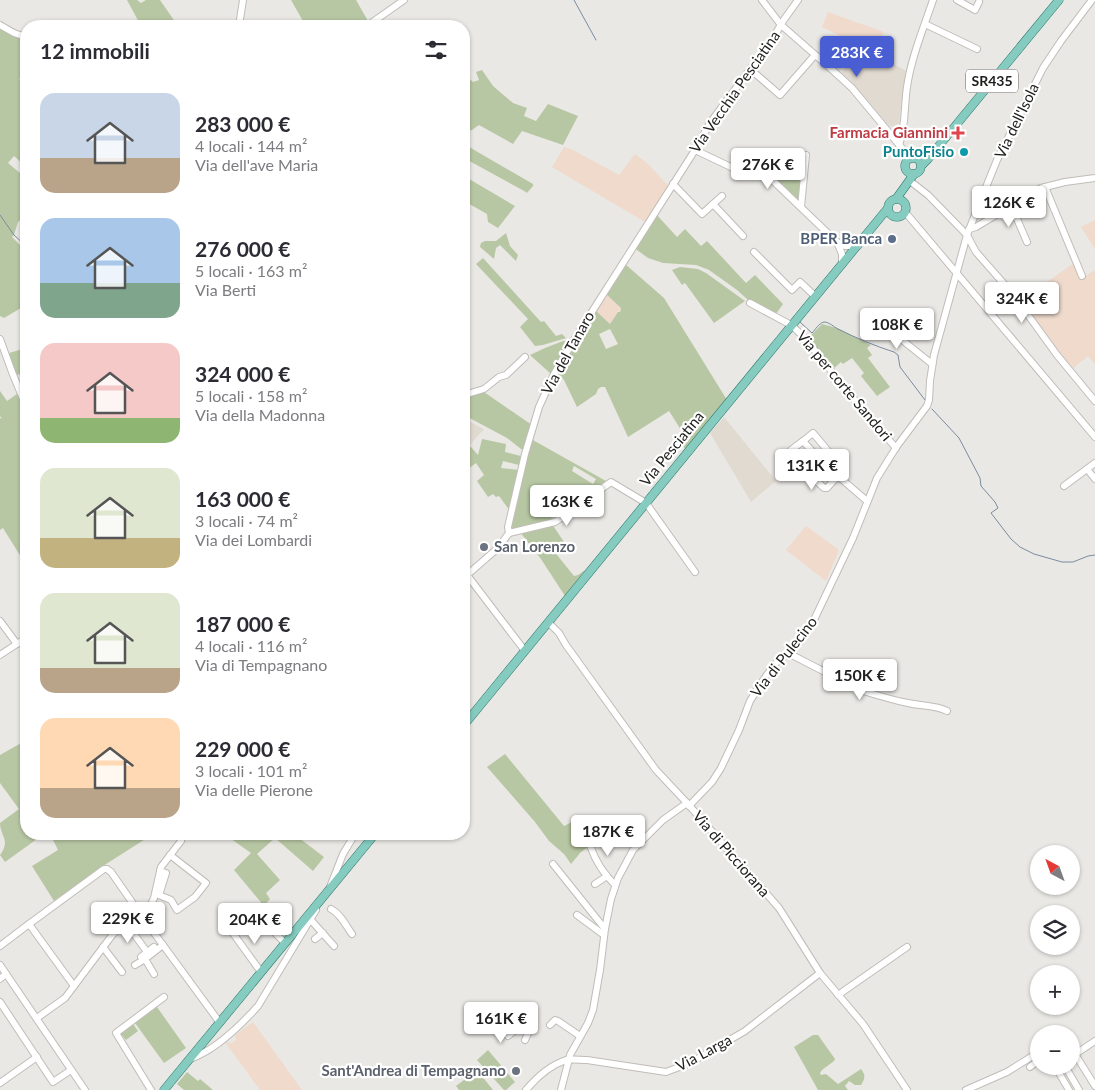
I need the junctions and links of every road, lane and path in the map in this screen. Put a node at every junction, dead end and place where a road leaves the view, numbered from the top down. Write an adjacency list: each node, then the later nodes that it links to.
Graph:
1 (243, 0): 10 (street)
2 (404, 0): 11 (street)
3 (762, 0): 14 (street)
4 (798, 0): 14 (street, Via Vecchia Pesciatina)
5 (933, 0): 12 (street)
6 (957, 0): 9 (street)
7 (1059, 0): 25 (main road, Via Pesciatina / SR435)
8 (1092, 0): 39 (street, Via dell'Isola)
9 (980, 2)
10 (240, 20)
11 (376, 20)
12 (925, 24): 16 (street); 19 (street)
13 (0, 25): 15 (street)
14 (781, 26): 17 (street); 18 (street, Via Vecchia Pesciatina)
15 (20, 35)
16 (977, 49)
17 (815, 55): 18 (street); 20 (street)
18 (750, 69): 22 (street, Via Vecchia Pesciatina)
19 (903, 128): 20 (street); 21 (street)
20 (894, 138): 21 (street)
21 (899, 145): 24 (street)
22 (695, 150): 26 (street); 30 (street, Via Vecchia Pesciatina)
23 (806, 155): 27 (street)
24 (908, 158): 25 (main road); 28 (main road)
25 (922, 164): 28 (main road, Via Pesciatina / SR435)
26 (767, 175): 27 (street); 36 (street)
27 (804, 176): 36 (street)
28 (912, 177): 33 (main road, Via Pesciatina / SR435); 39 (street)
29 (1095, 178): 31 (street)
30 (673, 184): 34 (street); 69 (street, Via del Tanaro)
31 (1045, 187): 35 (street); 48 (street)
32 (722, 196): 34 (street)
33 (899, 198): 37 (main road, Via Pesciatina / SR435); 38 (main road)
34 (713, 204): 40 (street)
35 (1011, 205): 39 (street); 42 (street)
36 (801, 207): 41 (street)
37 (887, 212): 38 (main road); 44 (main road, Via Pesciatina / SR435)
38 (905, 214): 47 (street)
39 (967, 233): 47 (street, Via dell'Isola); 58 (street)
40 (743, 236)
41 (837, 242): 43 (street); 46 (street)
42 (1027, 242)
43 (845, 246): 44 (street); 46 (street)
44 (858, 246): 46 (main road, Via Pesciatina / SR435)
45 (754, 252): 49 (street)
46 (846, 255): 49 (main road, Via Pesciatina / SR435)
47 (956, 273): 55 (street, Via dell'Isola); 59 (street)
48 (1082, 276)
49 (816, 294): 52 (main road, Via Pesciatina)
50 (750, 303): 52 (street, Via per corte Sandori)
51 (876, 320): 55 (street)
52 (792, 325): 61 (street, Via per corte Sandori); 68 (main road, Via Pesciatina)
53 (0, 339): 56 (street)
54 (524, 357): 57 (street)
55 (932, 364): 61 (street, Via dell'Isola)
56 (20, 391)
57 (470, 393)
58 (1095, 401)
59 (1095, 437)
60 (803, 441): 64 (street); 64 (street); 64 (street)
61 (896, 448): 67 (street, Via di Pulecino)
62 (1095, 463): 63 (street)
63 (1087, 469): 65 (street); 66 (street)
64 (837, 477): 67 (street)
65 (1095, 479)
66 (1064, 486)
67 (867, 501): 78 (street, Via di Pulecino)
68 (646, 503): 69 (street); 71 (street); 74 (main road, Via Pesciatina)
69 (509, 533): 70 (street)
70 (470, 569)
71 (695, 572)
72 (470, 580): 77 (street)
73 (0, 621): 76 (street)
74 (549, 622): 77 (main road, Via Pesciatina); 82 (street, Via di Picciorana)
75 (20, 642): 76 (street)
76 (17, 644): 79 (street)
77 (525, 651): 81 (main road, Via Pesciatina)
78 (788, 653): 80 (street); 82 (street, Via di Pulecino)
79 (0, 654)
80 (947, 711)
81 (470, 718)
82 (688, 804): 94 (street, Via di Pulecino); 120 (street, Via di Picciorana)
83 (352, 840): 86 (street)
84 (369, 840): 89 (main road)
85 (181, 841): 88 (street)
86 (350, 843): 89 (street); 95 (street)
87 (591, 848): 92 (street)
88 (170, 855): 91 (street); 91 (street)
89 (357, 855): 95 (main road)
90 (554, 864): 105 (street)
91 (160, 870): 98 (street)
92 (607, 876): 93 (street); 94 (street)
93 (595, 884)
94 (615, 885): 105 (street, Via di Pulecino)
95 (329, 889): 101 (street); 108 (main road)
96 (331, 909): 106 (street)
97 (577, 914): 105 (street)
98 (141, 915): 102 (street); 103 (street); 109 (street)
99 (238, 916): 119 (street)
100 (260, 918): 108 (street)
101 (310, 919): 104 (street); 138 (street)
102 (126, 923): 112 (street); 115 (street)
103 (29, 924): 110 (street); 124 (street)
104 (323, 932): 107 (street); 111 (street)
105 (605, 932): 132 (street, Via di Pulecino)
106 (352, 934)
107 (315, 939)
108 (285, 943): 119 (main road)
109 (163, 945): 115 (street); 129 (street)
110 (0, 946)
111 (334, 946)
112 (103, 947): 118 (street); 124 (street)
113 (154, 947): 115 (street)
114 (907, 947): 125 (street)
115 (144, 956): 117 (street); 122 (street)
116 (0, 965): 121 (street)
117 (135, 965)
118 (122, 972)
119 (262, 972): 129 (main road)
120 (820, 973): 125 (street, Via di Picciorana); 139 (street, Via Larga)
121 (6, 974): 123 (street); 128 (street)
122 (154, 974)
123 (0, 979)
124 (74, 986): 128 (street)
125 (838, 995): 151 (street, Via di Picciorana)
126 (164, 997): 147 (street)
127 (0, 1002): 136 (street)
128 (38, 1018): 141 (street)
129 (220, 1023): 138 (main road)
130 (550, 1025): 132 (street)
131 (499, 1026): 133 (street)
132 (580, 1036): 139 (street, Via di Pulecino)
133 (525, 1040)
134 (1095, 1041): 135 (street)
135 (1080, 1051)
136 (37, 1057): 141 (street); 144 (street)
137 (1030, 1058): 152 (street)
138 (190, 1059): 148 (main road)
139 (569, 1060): 149 (street); 150 (street)
140 (1080, 1065): 145 (street)
141 (71, 1070): 146 (street)
142 (1060, 1075): 153 (street)
143 (1070, 1075): 154 (street)
144 (0, 1084)
145 (1095, 1086)
146 (85, 1090)
147 (151, 1090)
148 (164, 1090)
149 (526, 1090)
150 (561, 1090)
151 (907, 1090)
152 (966, 1090)
153 (1069, 1090)
154 (1079, 1090)

